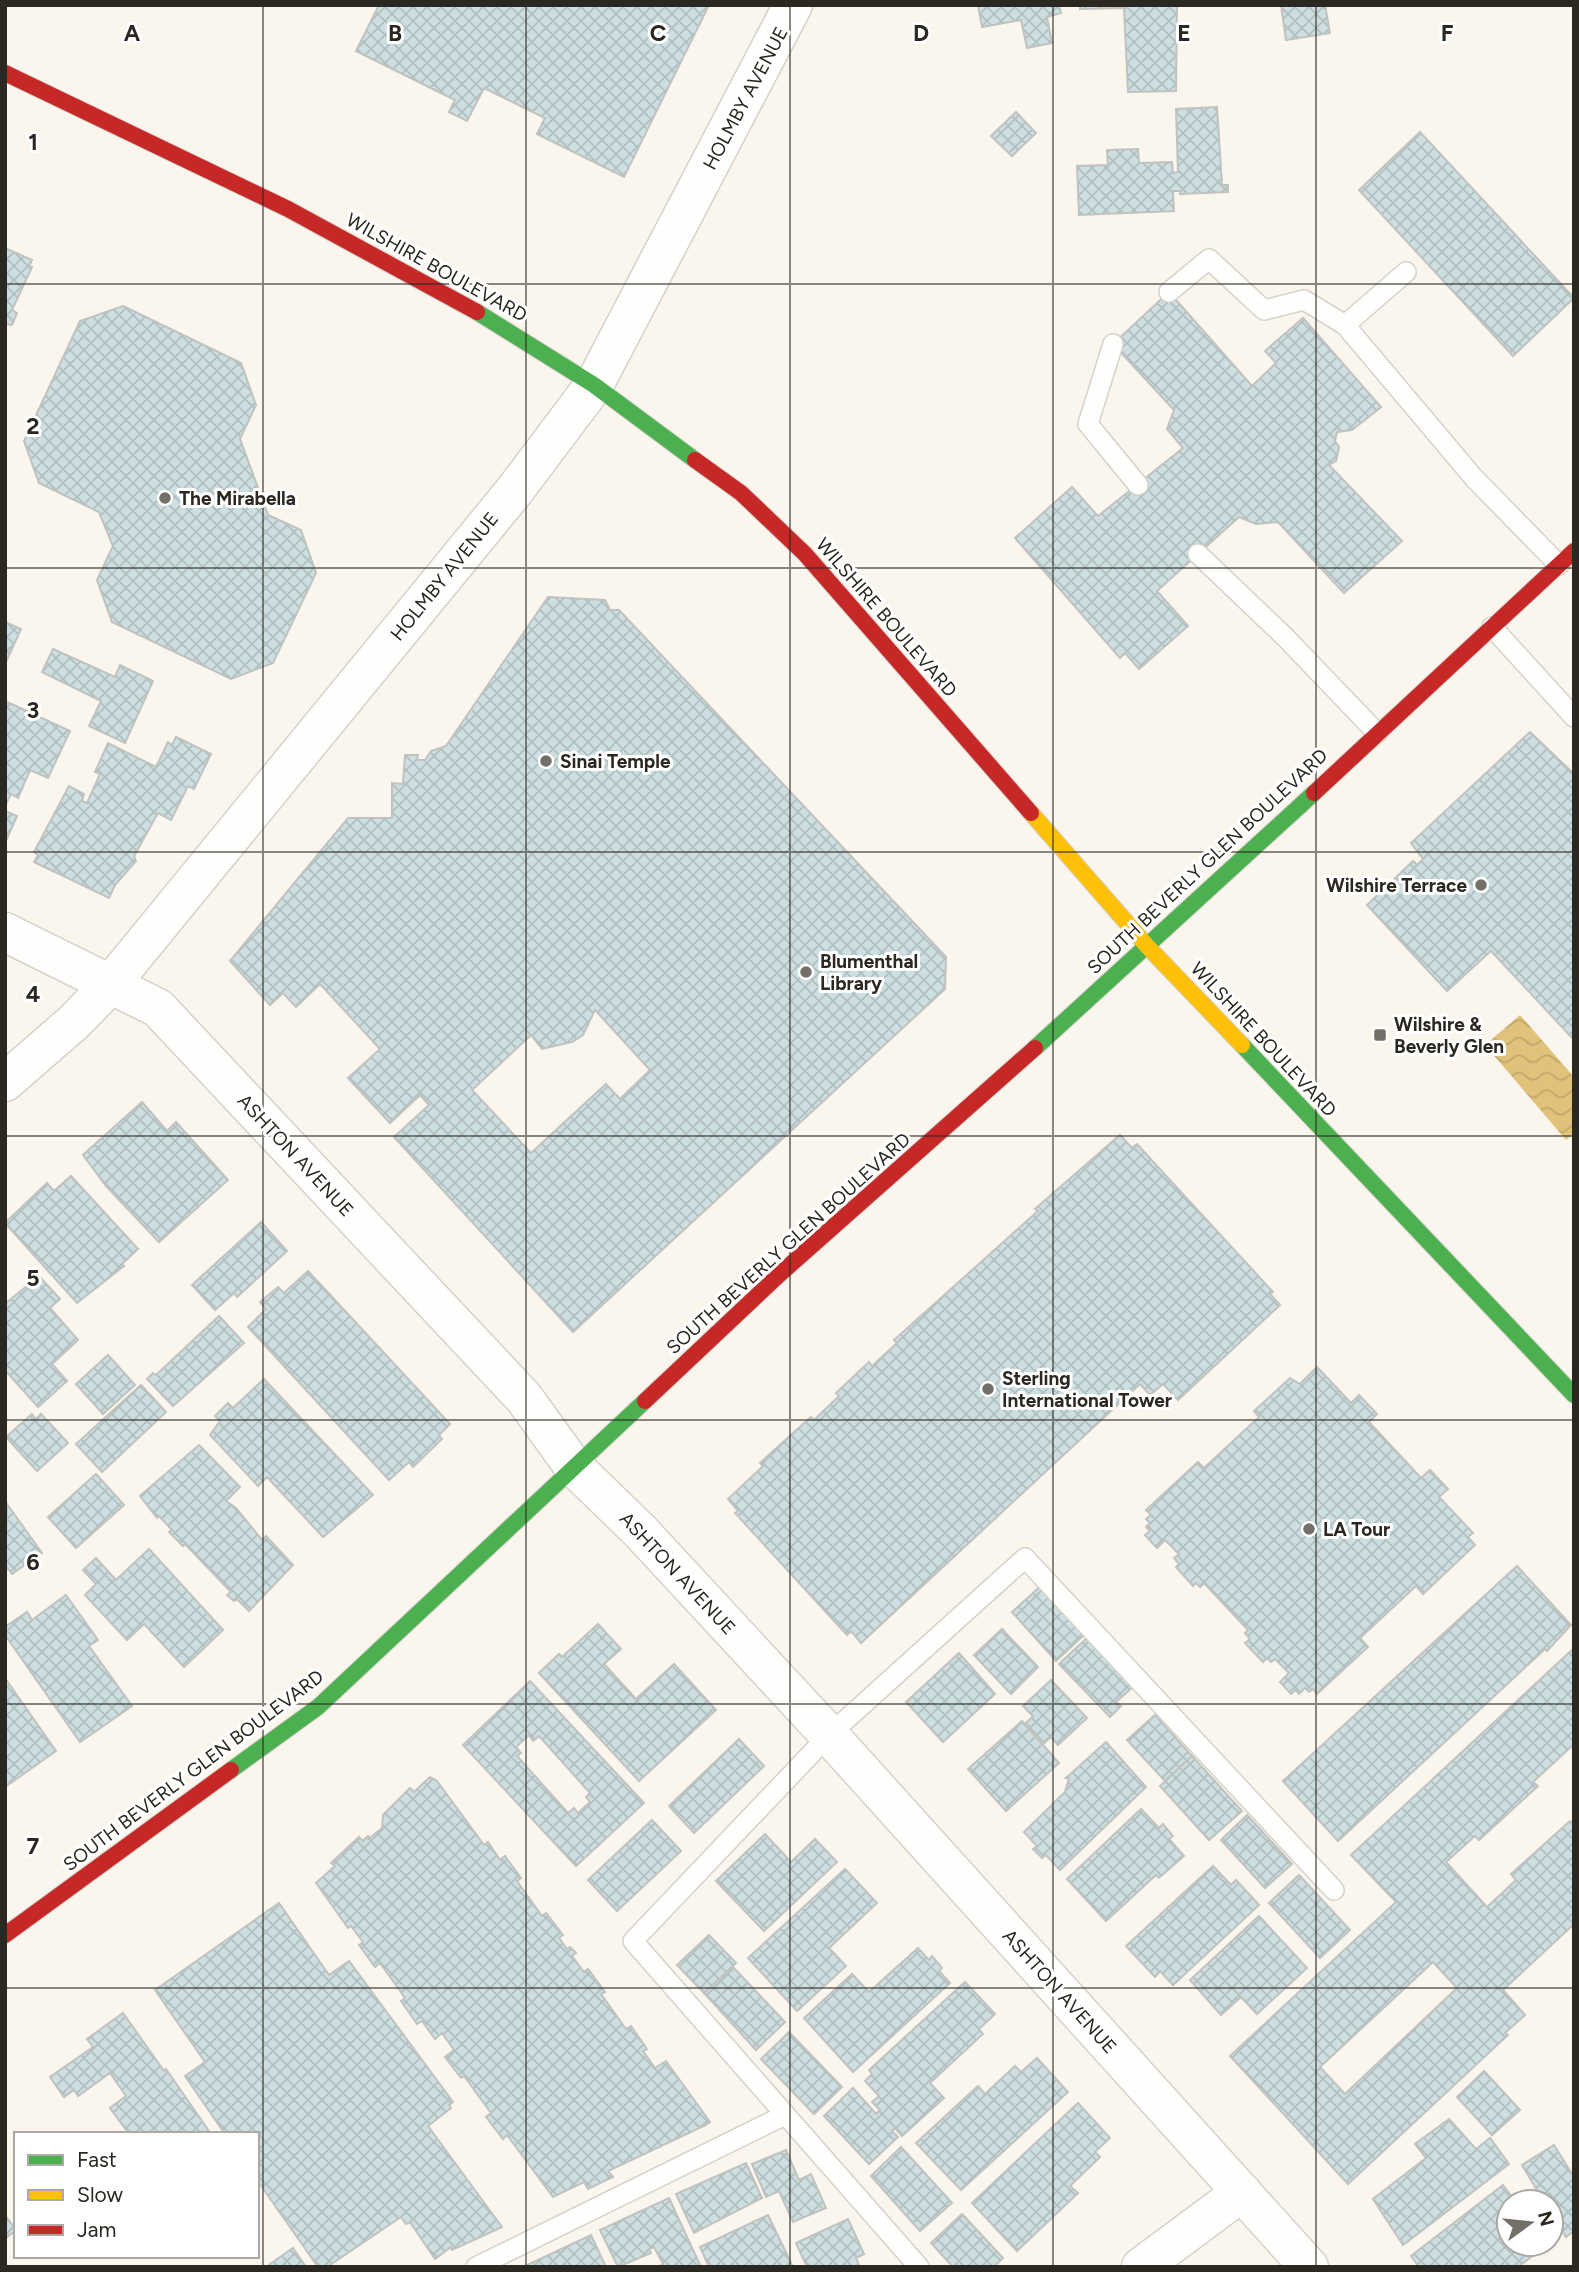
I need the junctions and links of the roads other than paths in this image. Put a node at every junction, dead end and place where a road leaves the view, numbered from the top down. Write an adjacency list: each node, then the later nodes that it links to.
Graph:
1 (793, 5): 7 (street, HOLMBY AVENUE)
2 (5, 73): 7 (main road, WILSHIRE BOULEVARD)
3 (1406, 272): 5 (lane)
4 (1169, 292): 5 (lane)
5 (1345, 325): 11 (lane)
6 (1113, 344): 8 (lane)
7 (594, 385): 16 (main road, WILSHIRE BOULEVARD); 17 (street, HOLMBY AVENUE)
8 (1138, 485)
9 (1574, 551): 11 (main road, SOUTH BEVERLY GLEN BOULEVARD)
10 (1198, 554): 14 (lane)
11 (1559, 565): 12 (main road, SOUTH BEVERLY GLEN BOULEVARD)
12 (1492, 627): 13 (lane); 14 (main road, SOUTH BEVERLY GLEN BOULEVARD)
13 (1574, 716)
14 (1377, 733): 16 (main road, SOUTH BEVERLY GLEN BOULEVARD)
15 (5, 932): 17 (street, ASHTON AVENUE)
16 (1147, 946): 19 (main road, WILSHIRE BOULEVARD); 20 (main road, SOUTH BEVERLY GLEN BOULEVARD)
17 (110, 985): 18 (street, HOLMBY AVENUE); 20 (street, ASHTON AVENUE)
18 (5, 1082)
19 (1574, 1395)
20 (573, 1466): 21 (street, ASHTON AVENUE); 23 (main road, SOUTH BEVERLY GLEN BOULEVARD)
21 (829, 1735): 22 (lane); 24 (lane); 25 (street, ASHTON AVENUE)
22 (1334, 1890)
23 (5, 1935)
24 (785, 2115): 26 (lane); 27 (lane)
25 (1242, 2192): 28 (street); 29 (street, ASHTON AVENUE)
26 (476, 2267)
27 (919, 2267)
28 (1141, 2267)
29 (1309, 2267)

